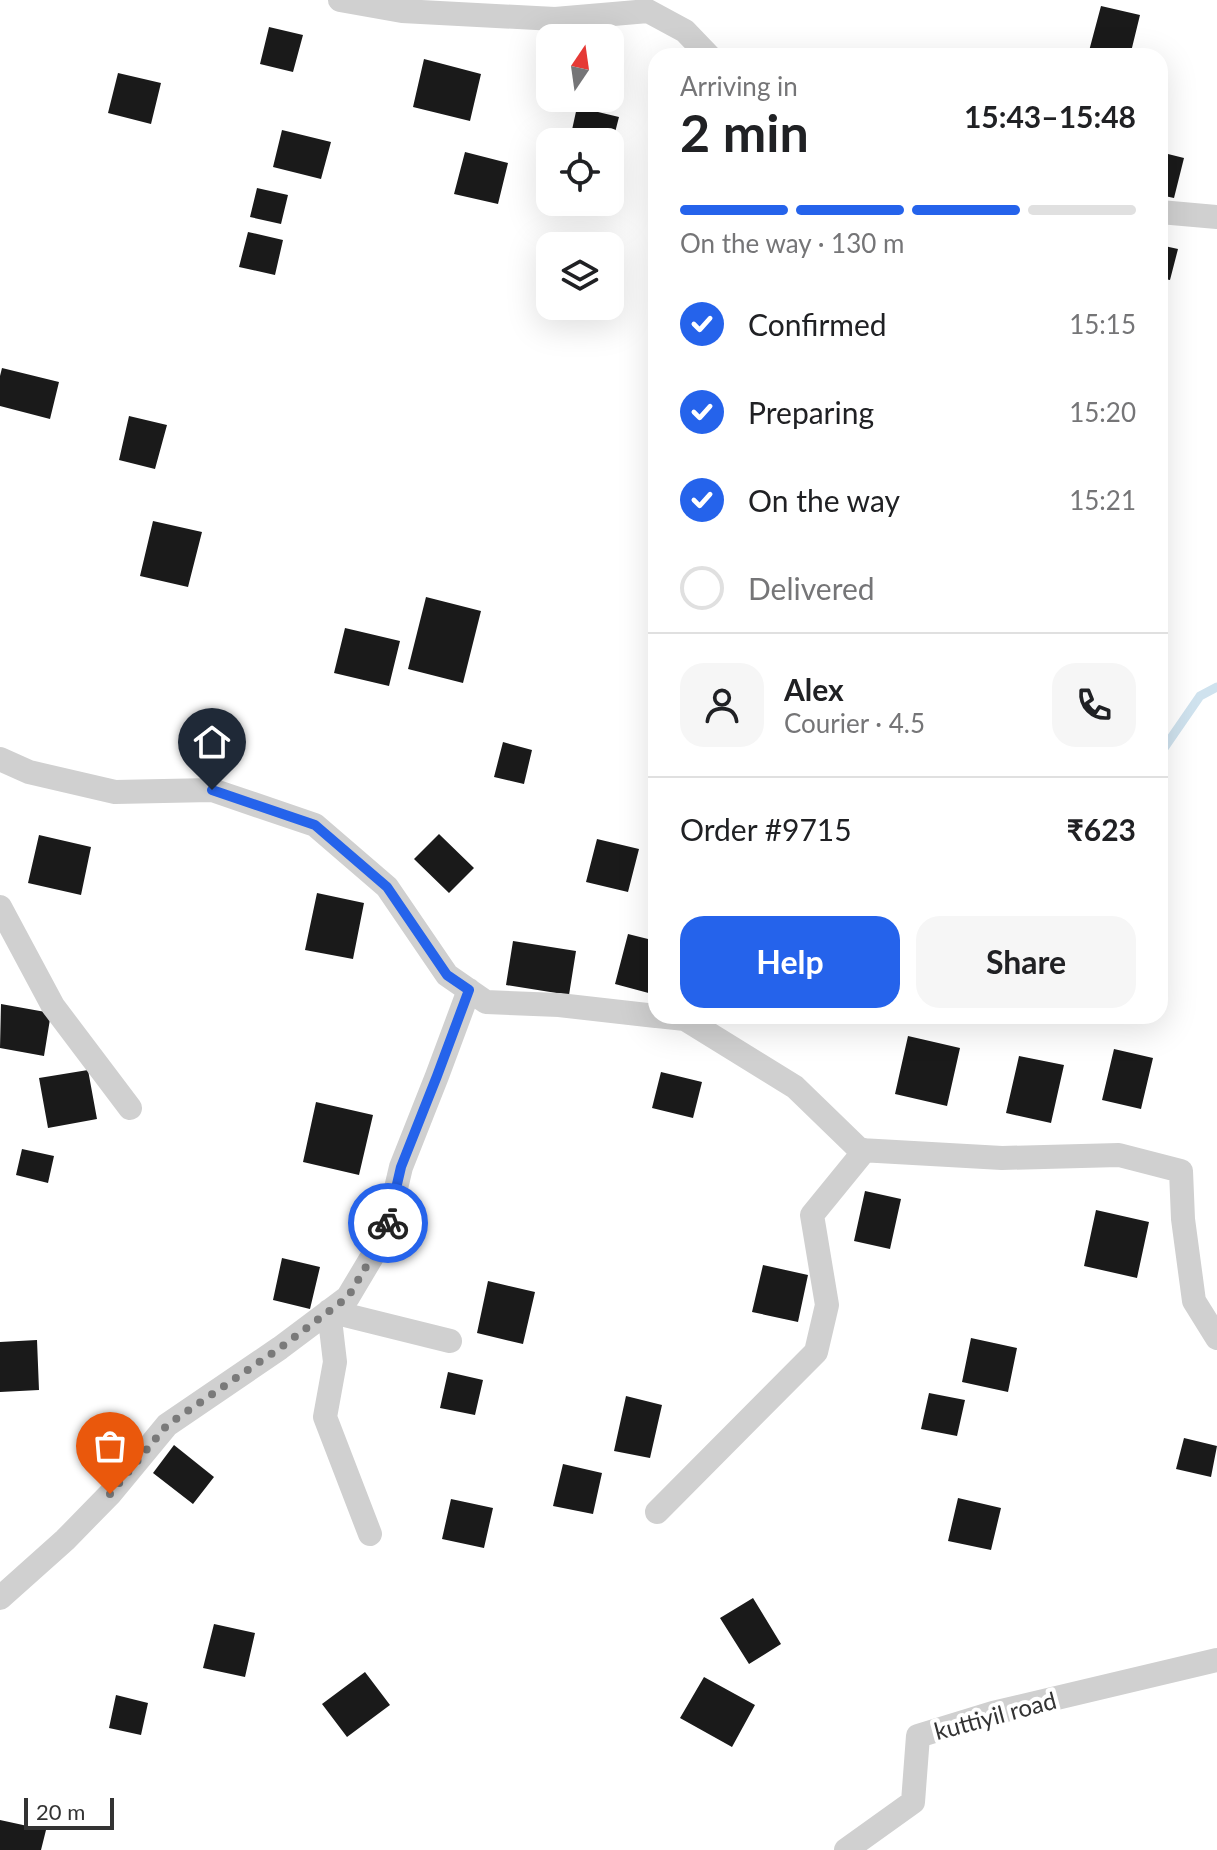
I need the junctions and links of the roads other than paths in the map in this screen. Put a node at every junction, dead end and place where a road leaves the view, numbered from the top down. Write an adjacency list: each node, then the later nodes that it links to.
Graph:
1 (340, 0): 2 (street)
2 (561, 9): 3 (street)
3 (701, 48)
4 (1168, 213): 5 (street)
5 (1217, 217)
6 (0, 759): 8 (street)
7 (0, 907): 11 (street)
8 (469, 990): 9 (street); 13 (street)
9 (648, 1015)
10 (693, 1024): 12 (street)
11 (130, 1108)
12 (865, 1150): 14 (street); 16 (street)
13 (329, 1311): 15 (street); 17 (street); 18 (street)
14 (1217, 1338)
15 (450, 1341)
16 (657, 1512)
17 (370, 1534)
18 (0, 1598)
19 (1217, 1660): 20 (street, kuttiyil road)
20 (846, 1850)

